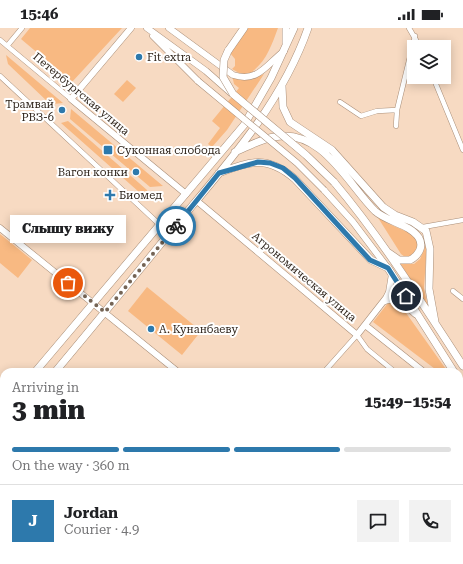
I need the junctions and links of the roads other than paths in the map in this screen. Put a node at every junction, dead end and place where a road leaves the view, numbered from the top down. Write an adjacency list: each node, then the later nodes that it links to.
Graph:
1 (22, 28): 13 (street)
2 (131, 28): 19 (street)
3 (146, 28): 18 (street); 33 (street, bridge)
4 (168, 28): 14 (street)
5 (244, 28): 18 (main road, bridge)
6 (286, 28): 14 (main road)
7 (294, 28): 14 (main road)
8 (308, 28): 17 (main road)
9 (409, 28): 10 (street)
10 (415, 36): 12 (street); 21 (street)
11 (0, 40): 13 (street, Петербургская улица)
12 (417, 40)
13 (7, 46): 19 (street, Петербургская улица)
14 (286, 48): 26 (main road)
15 (0, 76): 29 (street)
16 (436, 84): 23 (street)
17 (282, 86): 24 (main road); 30 (main road)
18 (233, 94): 32 (main road, bridge)
19 (71, 99): 26 (street, Петербургская улица)
20 (340, 102): 21 (street)
21 (398, 110): 22 (street)
22 (396, 126)
23 (463, 150)
24 (234, 152): 25 (main road); 32 (main road)
25 (219, 173): 27 (main road); 33 (main road)
26 (186, 194): 29 (main road)
27 (197, 201): 38 (main road); 42 (street, Агрономическая улица)
28 (463, 220): 30 (street)
29 (160, 225): 36 (main road)
30 (422, 227): 40 (main road)
31 (0, 228): 36 (street)
32 (389, 253): 40 (main road)
33 (390, 271): 37 (street); 39 (main road)
34 (453, 292): 35 (street)
35 (463, 299)
36 (92, 303): 38 (street); 44 (main road)
37 (382, 303): 39 (street); 41 (street)
38 (105, 312): 45 (main road); 46 (street)
39 (419, 317): 50 (main road)
40 (434, 322): 43 (main road)
41 (365, 325): 42 (street); 49 (street)
42 (356, 335): 47 (street); 48 (street, Агрономическая улица)
43 (463, 366)
44 (38, 368)
45 (58, 368)
46 (173, 368)
47 (327, 368)
48 (390, 368)
49 (419, 368)
50 (451, 368)

